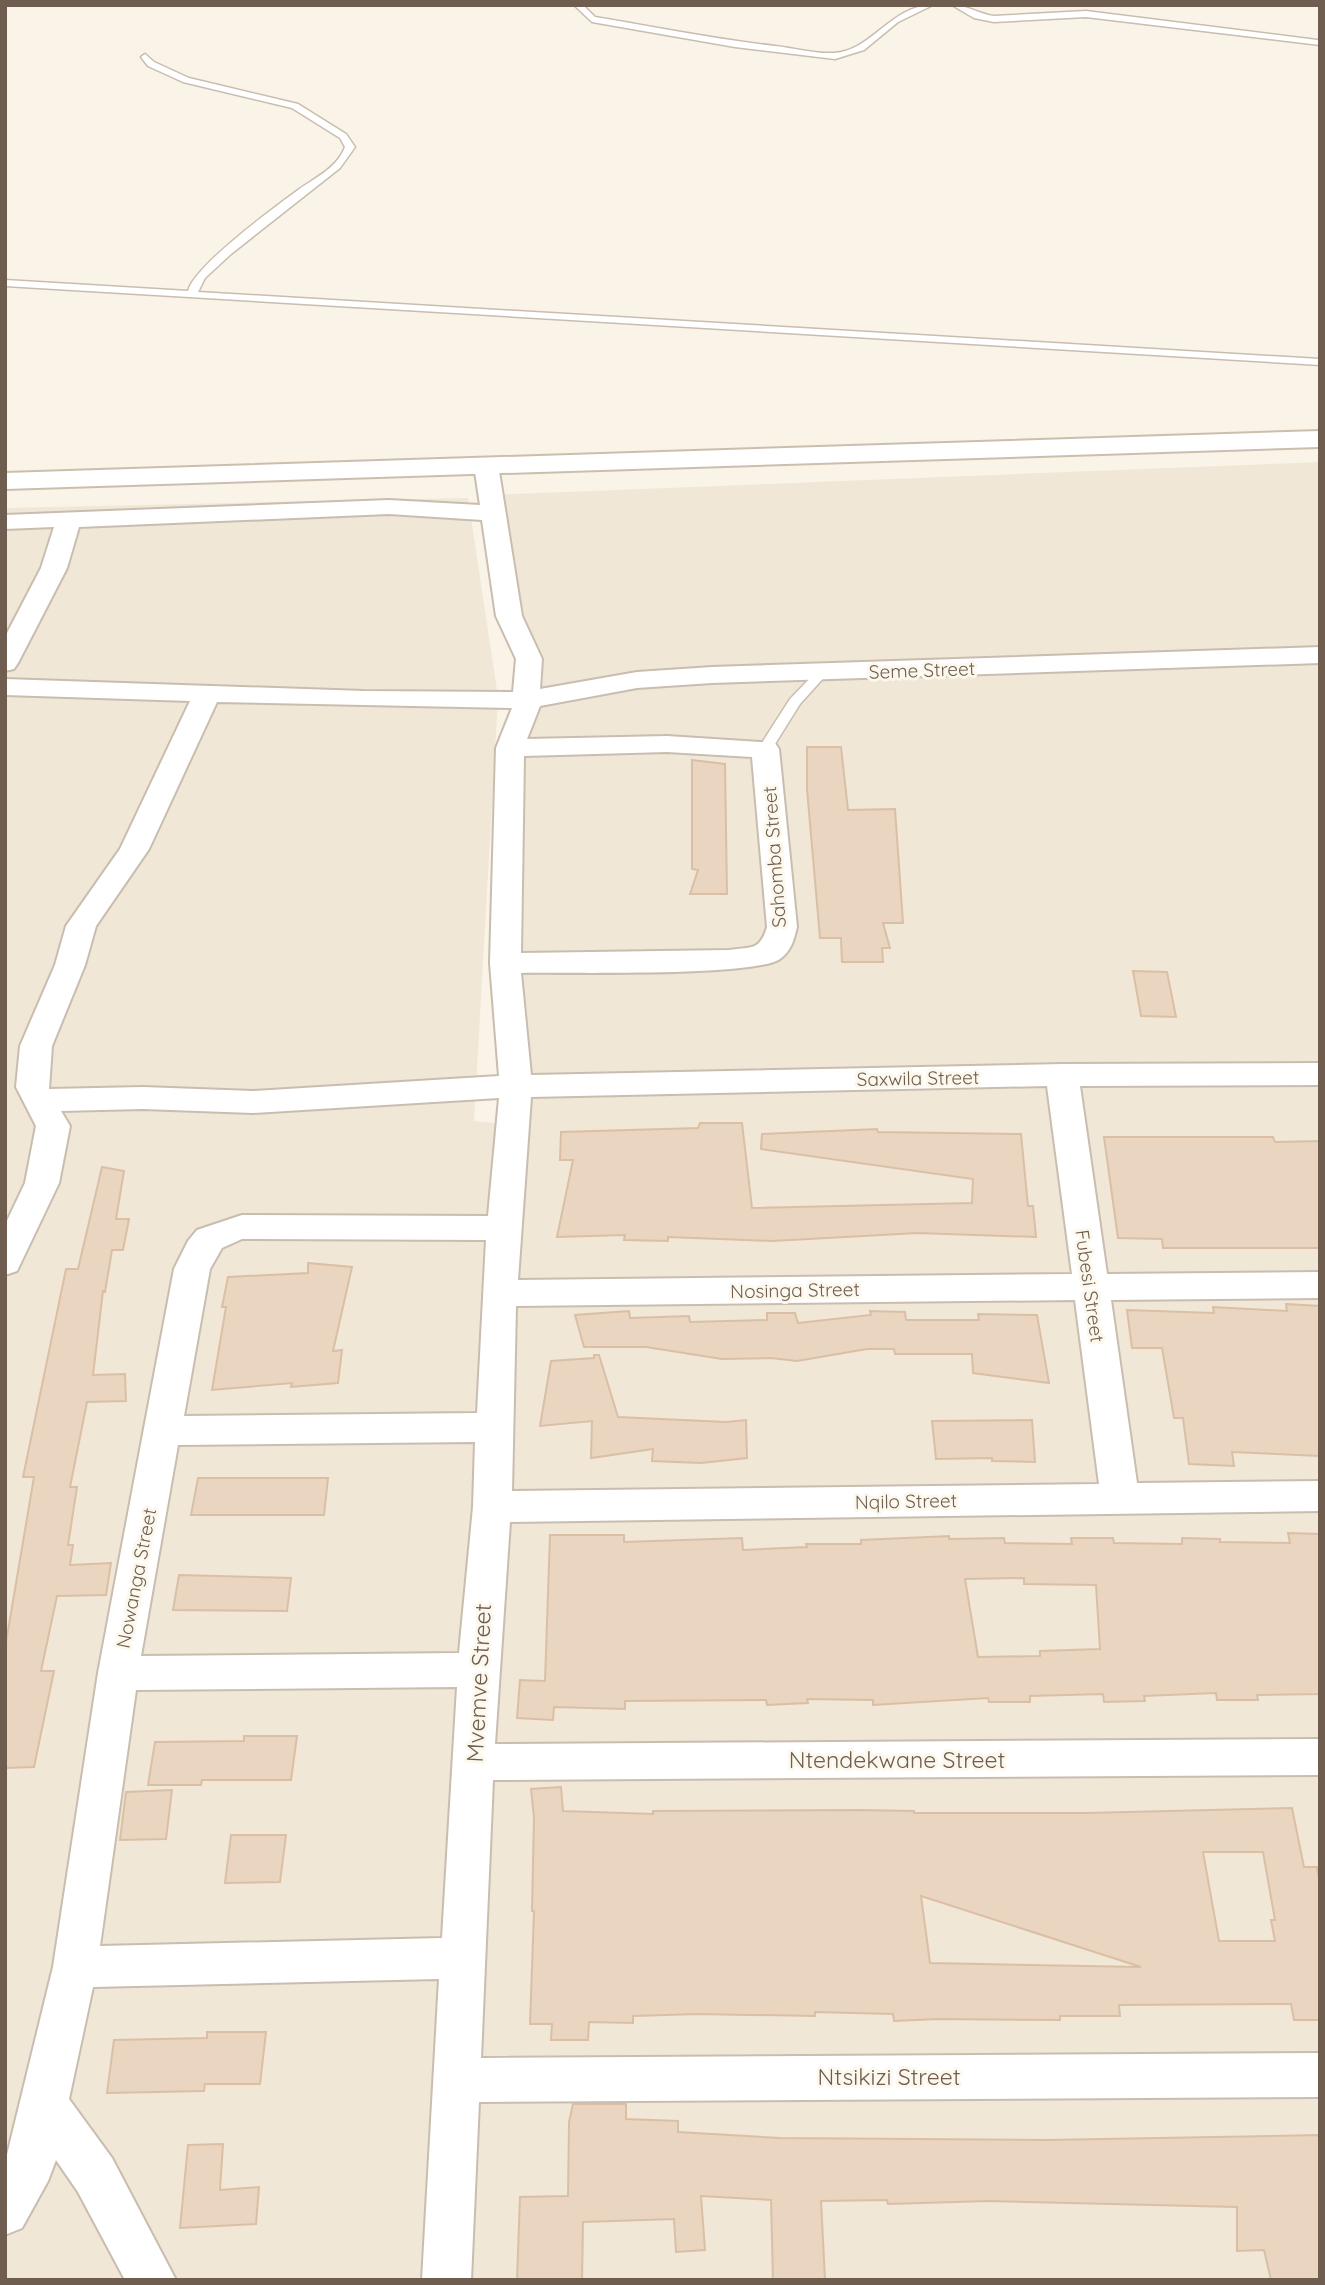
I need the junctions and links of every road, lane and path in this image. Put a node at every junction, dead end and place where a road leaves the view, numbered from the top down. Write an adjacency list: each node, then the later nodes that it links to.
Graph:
1 (578, 5): 2 (lane)
2 (929, 5)
3 (956, 5): 4 (lane)
4 (1317, 43)
5 (145, 57): 7 (lane)
6 (5, 283): 7 (lane)
7 (193, 295): 8 (lane)
8 (1320, 362)
9 (1320, 439): 10 (main road)
10 (486, 465): 11 (main road); 12 (street)
11 (5, 481)
12 (493, 513): 13 (street); 20 (street)
13 (68, 521): 14 (street); 16 (street)
14 (5, 522)
15 (1320, 655): 17 (street, Seme Street)
16 (5, 663)
17 (821, 674): 20 (street, Seme Street); 22 (lane)
18 (5, 687): 19 (street, Seme Street)
19 (208, 693): 20 (street, Seme Street); 27 (street)
20 (526, 700): 21 (street)
21 (510, 748): 22 (street); 23 (street)
22 (765, 749): 23 (street, Sahomba Street)
23 (505, 963): 26 (street)
24 (1320, 1074): 25 (street, Saxwila Street)
25 (1062, 1075): 26 (street, Saxwila Street); 31 (street, Fubesi Street)
26 (516, 1086): 27 (street, Saxwila Street); 28 (street, Mvemve Street)
27 (40, 1100): 29 (street)
28 (506, 1228): 32 (street, Mvemve Street); 34 (street, Nowanga Street)
29 (5, 1262)
30 (1320, 1285): 31 (street, Nosinga Street)
31 (1090, 1287): 32 (street, Nosinga Street); 36 (street, Fubesi Street)
32 (499, 1293): 33 (street, Mvemve Street)
33 (494, 1427): 34 (street); 37 (street, Mvemve Street)
34 (163, 1431): 39 (street, Nowanga Street)
35 (1320, 1496): 36 (street, Nqilo Street)
36 (1120, 1497): 37 (street, Nqilo Street)
37 (492, 1507): 38 (street, Mvemve Street)
38 (478, 1670): 39 (street); 41 (street, Mvemve Street)
39 (118, 1673): 43 (street, Nowanga Street)
40 (1320, 1757): 41 (street, Ntendekwane Street)
41 (475, 1762): 42 (street, Mvemve Street)
42 (463, 1958): 43 (street); 45 (street, Mvemve Street)
43 (75, 1966): 46 (street, Nowanga Street)
44 (1320, 2074): 45 (street, Ntsikizi Street)
45 (458, 2080): 49 (street, Mvemve Street)
46 (44, 2104): 47 (street, Nowanga Street); 48 (street)
47 (5, 2211)
48 (152, 2280)
49 (446, 2280)

